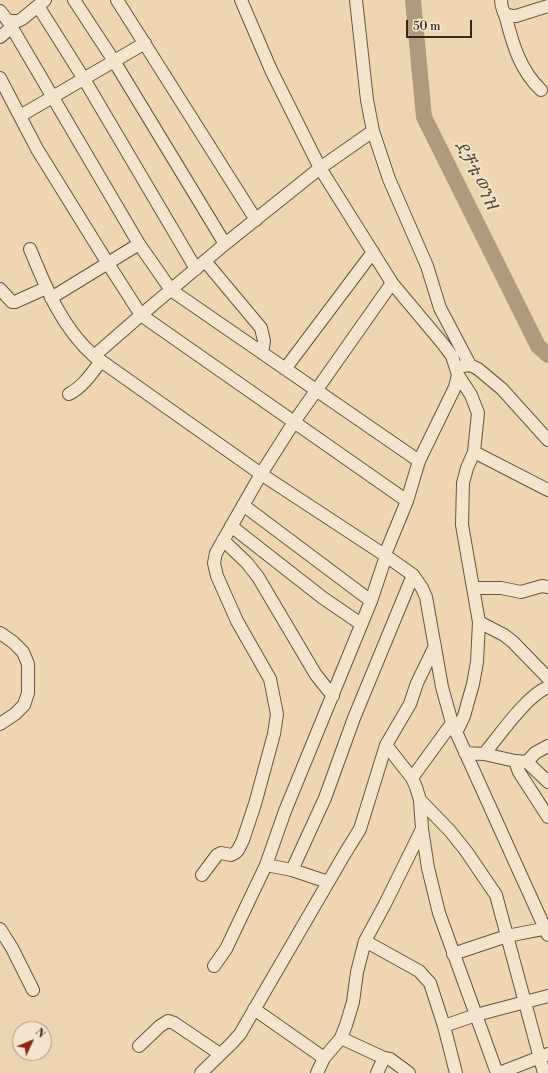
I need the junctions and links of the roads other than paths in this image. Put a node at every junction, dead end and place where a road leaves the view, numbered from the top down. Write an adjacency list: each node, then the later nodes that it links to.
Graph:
1 (74, 0): 13 (street)
2 (117, 0): 12 (street)
3 (241, 0): 20 (street)
4 (356, 0): 19 (street)
5 (501, 0): 9 (street)
6 (41, 3): 10 (street); 15 (street)
7 (548, 6): 9 (street)
8 (0, 11): 10 (street)
9 (505, 14): 16 (street)
10 (10, 24): 11 (street); 17 (street)
11 (0, 37)
12 (145, 43): 13 (street); 21 (street)
13 (114, 61): 15 (street); 23 (street)
14 (0, 78): 18 (street)
15 (84, 79): 17 (street); 27 (street)
16 (541, 90)
17 (54, 97): 18 (street); 22 (street)
18 (20, 116): 26 (street)
19 (372, 132): 20 (street); 35 (street)
20 (320, 168): 21 (street); 25 (street)
21 (256, 220): 23 (street)
22 (138, 244): 26 (street); 30 (street)
23 (225, 244): 27 (street)
24 (30, 249): 31 (street)
25 (373, 252): 28 (street); 36 (street)
26 (107, 262): 31 (street); 32 (street)
27 (200, 265): 30 (street); 33 (street)
28 (392, 283): 37 (street); 38 (street)
29 (0, 289): 31 (street)
30 (171, 290): 32 (street); 33 (street)
31 (49, 293): 34 (street)
32 (141, 315): 34 (street); 40 (street)
33 (262, 353): 36 (street)
34 (97, 359): 39 (street); 44 (street)
35 (470, 365): 37 (street); 41 (street)
36 (285, 369): 38 (street)
37 (457, 371): 42 (street); 43 (street)
38 (316, 391): 40 (street); 43 (street)
39 (69, 394)
40 (294, 422): 44 (street); 46 (street)
41 (548, 440)
42 (474, 452): 45 (street); 53 (street)
43 (419, 462): 46 (street)
44 (261, 474): 47 (street); 50 (street)
45 (548, 490)
46 (407, 501): 50 (street)
47 (243, 504): 48 (street); 54 (street)
48 (231, 526): 49 (street); 56 (street)
49 (223, 540): 61 (street); 76 (street)
50 (386, 556): 51 (street); 54 (street)
51 (412, 575): 58 (street); 75 (street)
52 (548, 587): 53 (street)
53 (474, 588): 55 (street)
54 (371, 601): 56 (street)
55 (479, 622): 59 (street); 63 (street)
56 (361, 624): 61 (street)
57 (0, 633): 62 (street)
58 (435, 646): 63 (street); 64 (street)
59 (548, 678)
60 (548, 687): 67 (street)
61 (333, 696): 74 (street)
62 (0, 724)
63 (454, 728): 66 (street); 69 (street)
64 (386, 745): 69 (street); 77 (street)
65 (548, 746): 68 (street)
66 (465, 753): 67 (street); 79 (street)
67 (484, 754): 68 (street)
68 (521, 761): 70 (street); 72 (street)
69 (412, 778): 71 (street)
70 (548, 782)
71 (420, 800): 73 (street); 80 (street)
72 (548, 817)
73 (422, 829): 81 (street); 82 (street)
74 (266, 865): 75 (street); 83 (street)
75 (292, 870): 77 (street)
76 (202, 874)
77 (328, 882): 87 (street)
78 (0, 929): 84 (street)
79 (547, 931): 80 (street)
80 (507, 936): 82 (street); 86 (street)
81 (365, 941): 89 (street); 90 (street)
82 (453, 954): 88 (street)
83 (214, 966)
84 (33, 990)
85 (548, 996): 86 (street)
86 (526, 1001): 88 (street); 93 (street)
87 (254, 1009): 92 (street); 94 (street)
88 (476, 1015): 89 (street); 101 (street)
89 (444, 1026): 100 (street)
90 (341, 1038): 94 (street); 95 (street)
91 (139, 1046): 92 (street)
92 (220, 1054): 96 (street)
93 (544, 1056): 101 (street); 102 (street)
94 (324, 1058): 97 (street)
95 (384, 1058): 98 (street); 99 (street)
96 (201, 1073)
97 (317, 1073)
98 (377, 1073)
99 (409, 1073)
100 (456, 1073)
101 (498, 1073)
102 (544, 1073)

